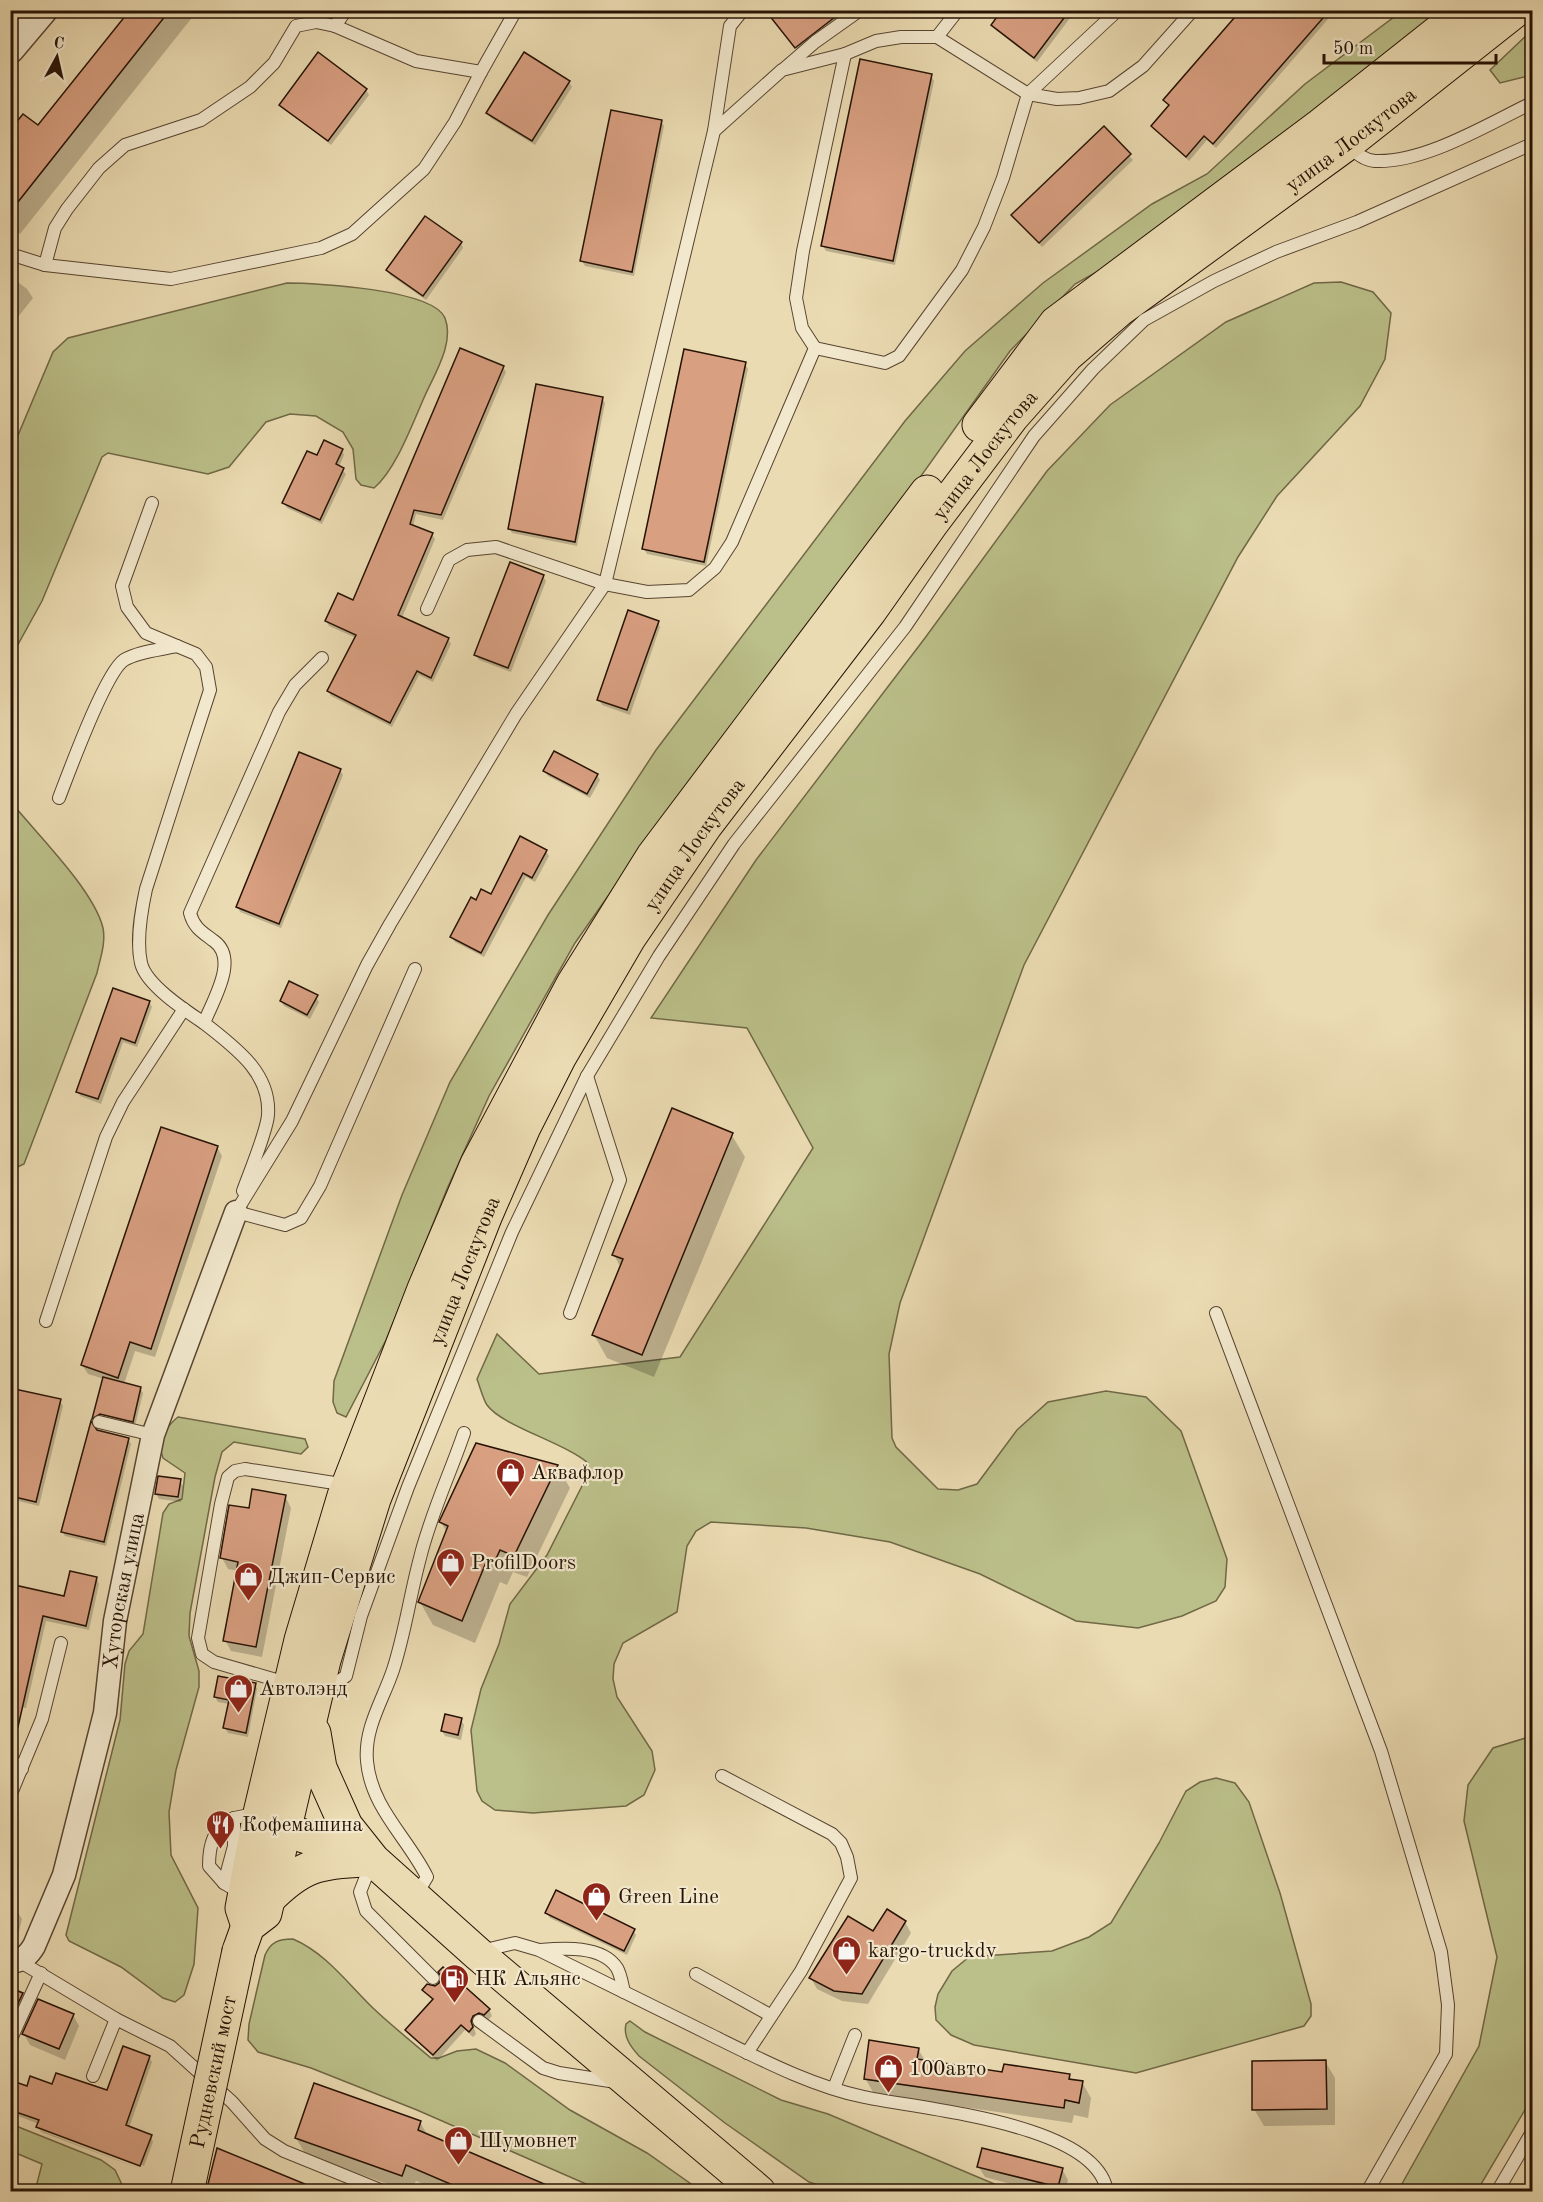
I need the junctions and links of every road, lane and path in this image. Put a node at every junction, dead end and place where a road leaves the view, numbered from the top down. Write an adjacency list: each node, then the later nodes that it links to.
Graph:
1 (43, 10): 13 (street)
2 (346, 10): 11 (lane)
3 (516, 10): 16 (lane)
4 (743, 10): 19 (lane)
5 (860, 10): 15 (lane)
6 (958, 10): 12 (lane)
7 (1118, 10): 17 (lane)
8 (1193, 10): 17 (lane)
9 (1466, 10): 42 (main road, улица Лоскутова)
10 (1516, 10): 20 (main road, улица Лоскутова)
11 (335, 26): 16 (lane); 23 (lane)
12 (937, 37): 14 (lane); 17 (lane)
13 (10, 49)
14 (846, 54): 15 (lane); 24 (lane)
15 (782, 70): 19 (lane)
16 (481, 72): 23 (lane)
17 (1028, 94): 24 (lane)
18 (1533, 103): 20 (lane)
19 (714, 131): 26 (lane)
20 (1348, 143): 44 (main road, улица Лоскутова)
21 (1533, 144): 34 (lane)
22 (10, 254): 23 (lane)
23 (45, 265)
24 (816, 348): 26 (lane)
25 (152, 503): 28 (lane)
26 (605, 584): 27 (lane); 35 (lane)
27 (427, 609)
28 (177, 646): 30 (lane); 32 (lane)
29 (322, 658): 33 (lane)
30 (59, 798)
31 (415, 969): 35 (lane)
32 (184, 1009): 33 (lane); 38 (lane)
33 (204, 1023): 35 (lane)
34 (586, 1076): 36 (lane); 44 (lane)
35 (236, 1212): 41 (street, Хуторская улица)
36 (570, 1313)
37 (1216, 1313): 75 (lane)
38 (46, 1321)
39 (99, 1422): 41 (lane)
40 (464, 1433): 52 (lane)
41 (153, 1435): 56 (street, Хуторская улица)
42 (349, 1485): 44 (main road, улица Лоскутова); 44 (lane)
43 (61, 1643): 47 (lane)
44 (304, 1686): 45 (main road, улица Лоскутова); 50 (main road, улица Лоскутова)
45 (311, 1719): 50 (main road, улица Лоскутова); 51 (main road)
46 (10, 1759): 47 (lane)
47 (22, 1770): 49 (lane)
48 (722, 1776): 61 (lane)
49 (10, 1796)
50 (259, 1822): 51 (main road); 53 (main road, улица Лоскутова); 53 (lane); 53 (lane)
51 (373, 1860): 52 (main road); 53 (main road); 59 (lane)
52 (414, 1898): 55 (main road)
53 (245, 1911): 71 (main road, Рудневский мост, bridge)
54 (539, 1950): 55 (lane); 60 (lane); 60 (lane)
55 (478, 1954): 68 (main road)
56 (15, 1961): 57 (lane)
57 (41, 1973): 62 (lane); 65 (lane)
58 (696, 1974): 61 (lane)
59 (433, 1978)
60 (624, 1992): 66 (lane)
61 (770, 2015): 66 (lane)
62 (116, 2019): 67 (lane); 72 (lane)
63 (479, 2020): 68 (lane)
64 (855, 2035): 69 (lane)
65 (10, 2041)
66 (747, 2053): 69 (lane)
67 (93, 2076)
68 (631, 2085): 73 (main road)
69 (834, 2088): 74 (lane)
70 (1533, 2132): 76 (lane)
71 (187, 2192)
72 (384, 2192)
73 (759, 2192)
74 (1107, 2192)
75 (1367, 2192)
76 (1497, 2192)

